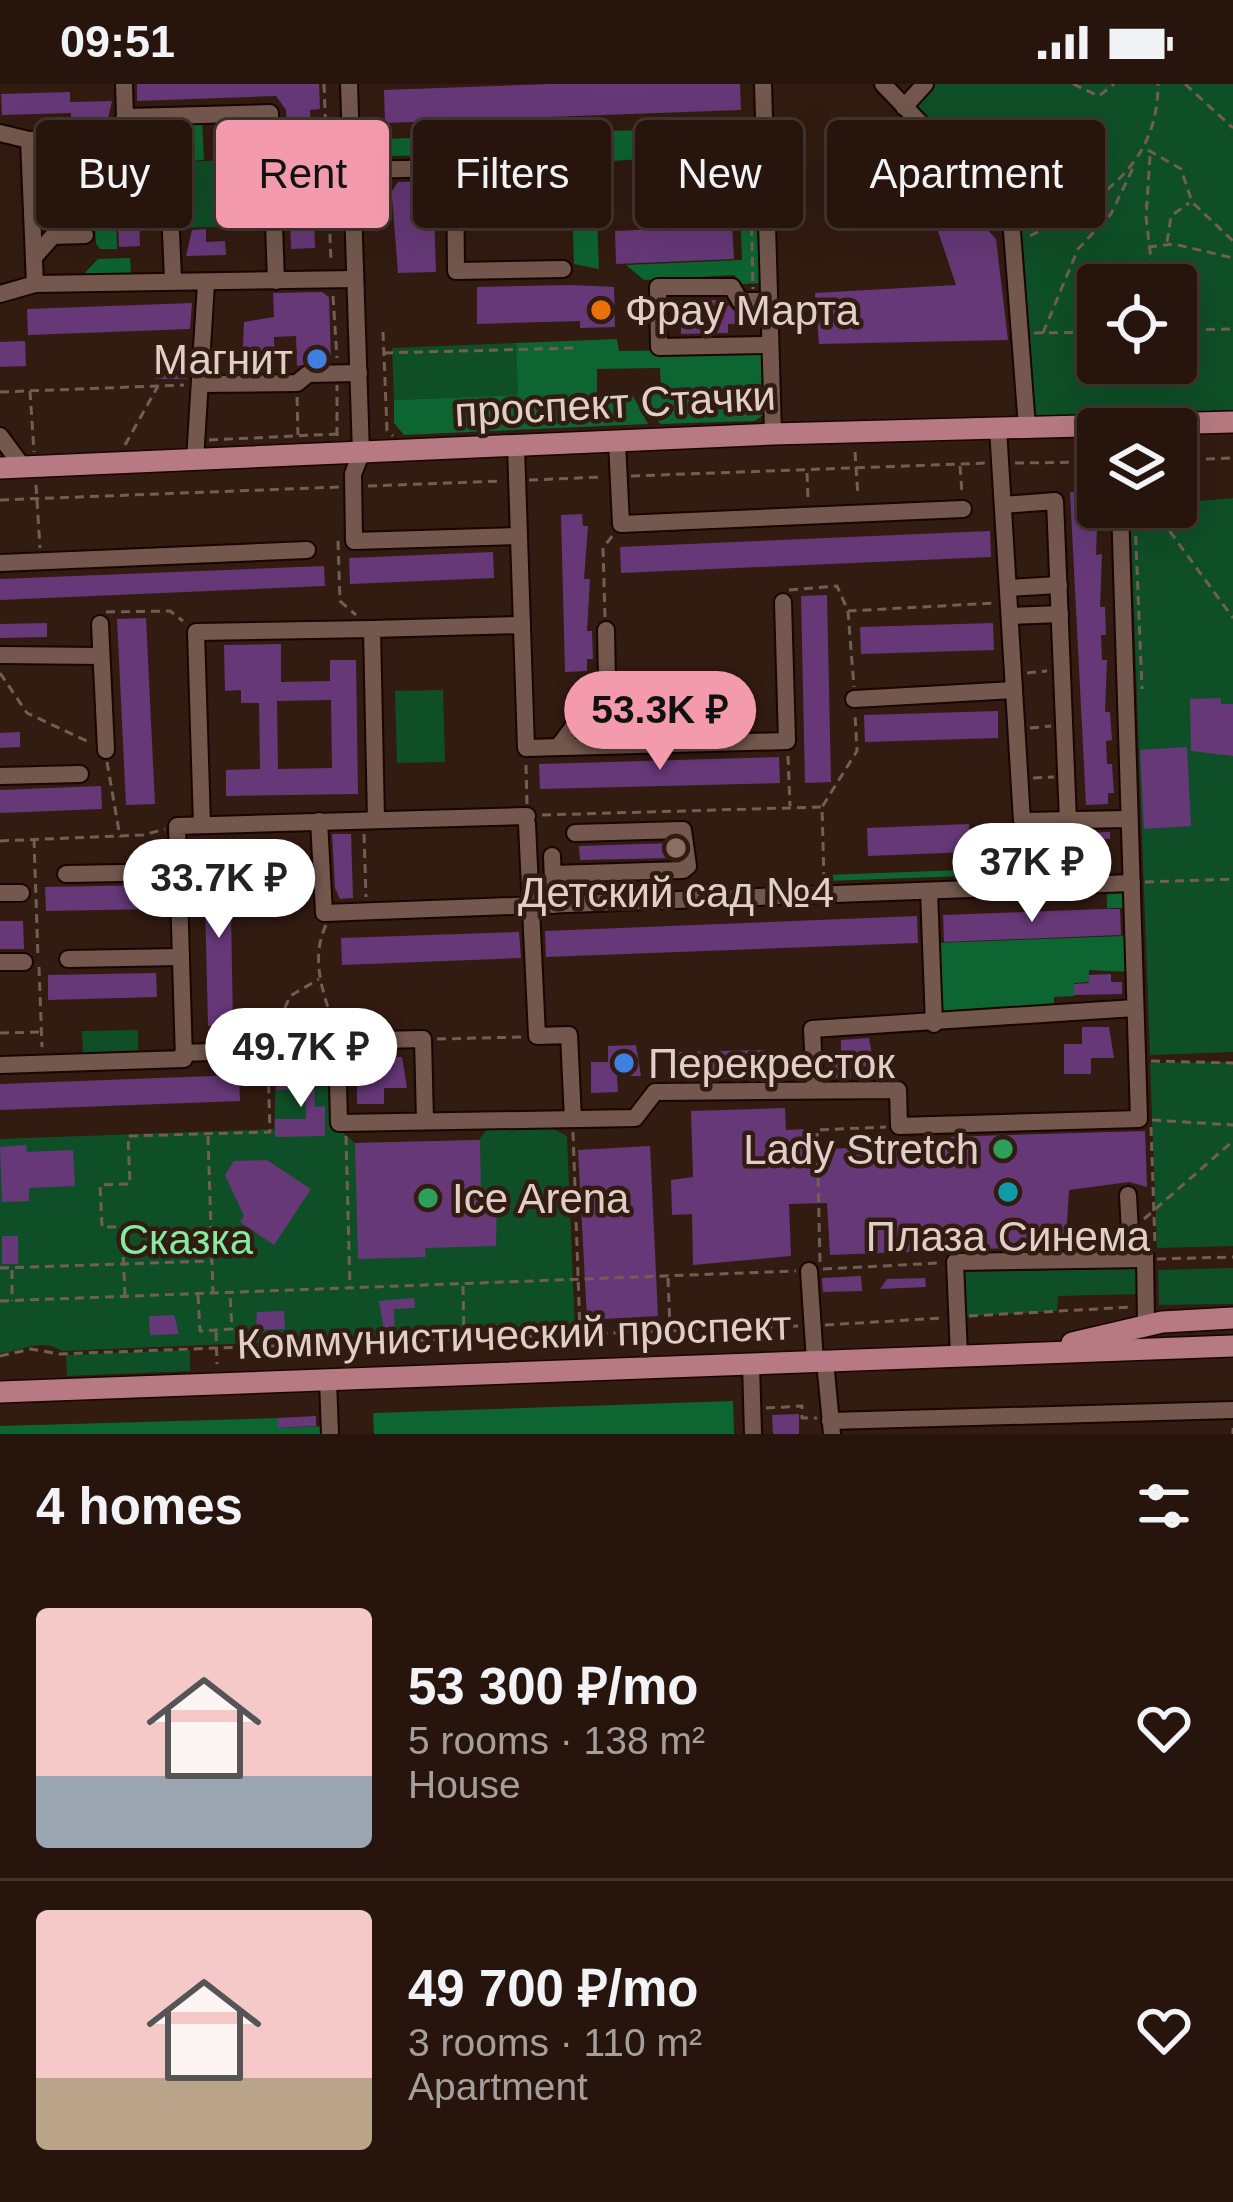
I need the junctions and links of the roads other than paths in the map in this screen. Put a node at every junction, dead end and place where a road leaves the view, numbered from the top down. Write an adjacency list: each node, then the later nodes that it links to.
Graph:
1 (124, 84): 8 (street)
2 (349, 84): 9 (street)
3 (763, 84): 23 (street)
4 (883, 84): 6 (street)
5 (925, 84): 6 (street)
6 (904, 107): 29 (street)
7 (166, 116): 8 (street); 17 (street); 19 (street)
8 (125, 117): 11 (street)
9 (350, 120)
10 (0, 134): 11 (street)
11 (29, 140): 15 (street)
12 (389, 169): 16 (street)
13 (353, 228): 18 (street)
14 (85, 236): 15 (street)
15 (35, 256): 21 (street)
16 (563, 269)
17 (173, 279): 20 (street); 21 (street)
18 (355, 279): 19 (street); 25 (street)
19 (275, 281): 20 (street)
20 (206, 283): 26 (street)
21 (35, 284): 22 (street)
22 (0, 294)
23 (761, 301): 24 (street); 24 (street)
24 (770, 345): 32 (street)
25 (358, 373): 26 (street); 36 (street)
26 (202, 384): 37 (street)
27 (1233, 422): 28 (main road, проспект Стачки)
28 (1197, 424)
29 (1027, 427): 30 (main road, проспект Стачки); 31 (main road, проспект Стачки)
30 (1077, 427)
31 (998, 428): 32 (main road, проспект Стачки); 39 (street)
32 (773, 434): 34 (main road, проспект Стачки)
33 (0, 436): 38 (street)
34 (617, 442): 35 (main road, проспект Стачки); 40 (street)
35 (516, 446): 36 (main road, проспект Стачки); 42 (street)
36 (361, 454): 37 (main road, проспект Стачки); 42 (street)
37 (195, 460): 38 (main road, проспект Стачки)
38 (19, 467)
39 (1003, 505): 45 (street); 47 (street)
40 (963, 509)
41 (1121, 528): 63 (street)
42 (519, 536): 50 (street)
43 (307, 550): 44 (street)
44 (0, 563)
45 (1059, 585): 47 (street); 48 (street)
46 (783, 602): 57 (street)
47 (1009, 602): 48 (street); 55 (street)
48 (1060, 614): 62 (street)
49 (100, 624): 54 (street)
50 (522, 625): 51 (street); 57 (street)
51 (372, 629): 61 (street); 65 (street)
52 (605, 630): 57 (street)
53 (0, 656): 54 (street)
54 (101, 656): 58 (street)
55 (1014, 682): 56 (street); 62 (street)
56 (854, 699)
57 (558, 747)
58 (106, 750)
59 (80, 774): 60 (street)
60 (0, 776)
61 (369, 820): 64 (street); 73 (street)
62 (1068, 820): 63 (street)
63 (1129, 820): 69 (street)
64 (319, 821): 65 (street); 73 (street)
65 (202, 825): 67 (street)
66 (575, 833): 74 (street)
67 (178, 872): 68 (street); 75 (street)
68 (66, 874)
69 (1138, 882): 70 (street); 79 (street)
70 (929, 891): 74 (street); 80 (street)
71 (0, 893): 72 (street)
72 (21, 893)
73 (532, 905): 74 (street); 85 (street)
74 (554, 905)
75 (181, 957): 76 (street); 82 (street)
76 (68, 959)
77 (0, 962): 78 (street)
78 (24, 962)
79 (1136, 1008): 80 (street); 84 (street)
80 (934, 1024): 84 (street)
81 (337, 1044): 82 (street); 86 (street); 86 (street)
82 (183, 1053): 83 (street)
83 (0, 1065)
84 (814, 1090): 85 (street)
85 (573, 1119): 86 (street)
86 (425, 1120)
87 (1128, 1195): 88 (street)
88 (1150, 1259): 90 (street); 94 (street)
89 (814, 1270): 95 (street)
90 (1146, 1315): 91 (main road, Коммунистический проспект); 93 (main road, Коммунистический проспект)
91 (1233, 1318)
92 (1233, 1346): 93 (main road, Коммунистический проспект)
93 (1030, 1353): 94 (main road, Коммунистический проспект)
94 (959, 1356): 95 (main road, Коммунистический проспект)
95 (820, 1361): 96 (main road, Коммунистический проспект); 100 (street)
96 (751, 1364): 97 (main road, Коммунистический проспект); 102 (street)
97 (328, 1380): 98 (main road, Коммунистический проспект); 101 (street)
98 (0, 1391)
99 (1233, 1410): 100 (street)
100 (830, 1424)
101 (330, 1434)
102 (753, 1434)

